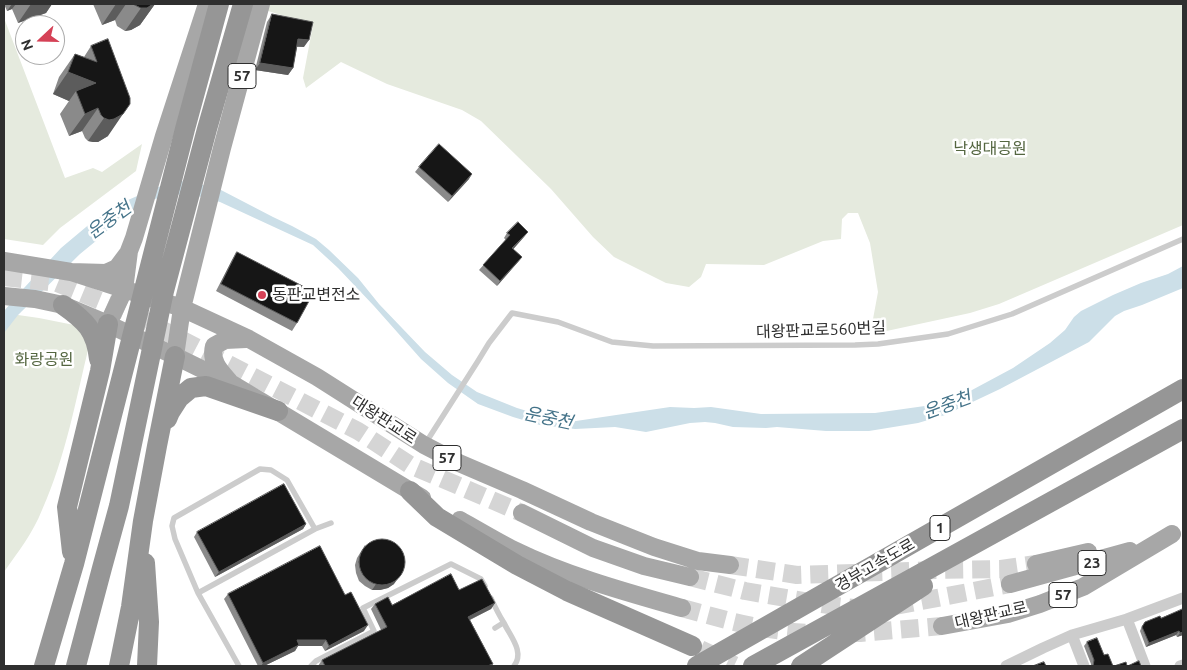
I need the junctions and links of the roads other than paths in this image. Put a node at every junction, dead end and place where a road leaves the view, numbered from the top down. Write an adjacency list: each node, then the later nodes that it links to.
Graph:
1 (207, 4): 6 (main road)
2 (220, 4): 30 (highway)
3 (243, 4): 46 (highway)
4 (261, 4): 12 (main road, 57)
5 (1183, 239): 21 (lane, 대왕판교로560번길)
6 (132, 245): 8 (main road); 9 (main road)
7 (4, 261): 8 (main road, 대왕판교로)
8 (91, 275): 9 (main road, 대왕판교로)
9 (124, 290): 12 (main road, 대왕판교로); 13 (main road)
10 (4, 296): 11 (main road)
11 (63, 305): 13 (main road); 16 (highway)
12 (182, 308): 14 (main road, 대왕판교로 / 57); 15 (main road)
13 (108, 324): 15 (main road); 16 (highway)
14 (249, 339): 17 (main road); 21 (main road, 대왕판교로 / 57)
15 (175, 356): 17 (main road); 22 (highway)
16 (100, 371): 30 (highway)
17 (232, 384): 19 (main road)
18 (1183, 390): 52 (highway, 경부고속도로 / 1)
19 (278, 411): 22 (highway); 24 (main road)
20 (1183, 429): 23 (highway, 경부고속도로 / 1)
21 (424, 445): 32 (main road, 대왕판교로 / 57)
22 (156, 446): 26 (highway)
23 (1110, 468): 53 (highway, 경부고속도로 / 1); 54 (highway)
24 (410, 491): 37 (main road); 43 (highway)
25 (522, 513): 33 (main road)
26 (142, 522): 47 (highway); 48 (highway)
27 (331, 523): 28 (lane)
28 (315, 529): 35 (lane); 35 (lane)
29 (1177, 532): 31 (main road, 57); 34 (main road, 대왕판교로 / 23); 40 (main road, 대왕판교로 / 57)
30 (74, 564): 45 (highway)
31 (1036, 564)
32 (730, 565)
33 (690, 577)
34 (1010, 584)
35 (198, 594): 49 (lane)
36 (1183, 598): 38 (street)
37 (682, 608)
38 (1127, 619): 42 (street); 56 (street)
39 (503, 623): 41 (lane); 50 (lane); 51 (lane)
40 (942, 626)
41 (495, 628)
42 (1072, 636): 44 (street); 55 (street)
43 (692, 646)
44 (1013, 665)
45 (44, 666)
46 (76, 666)
47 (119, 666)
48 (147, 666)
49 (240, 666)
50 (311, 666)
51 (514, 666)
52 (697, 666)
53 (753, 666)
54 (801, 666)
55 (1084, 666)
56 (1145, 666)

